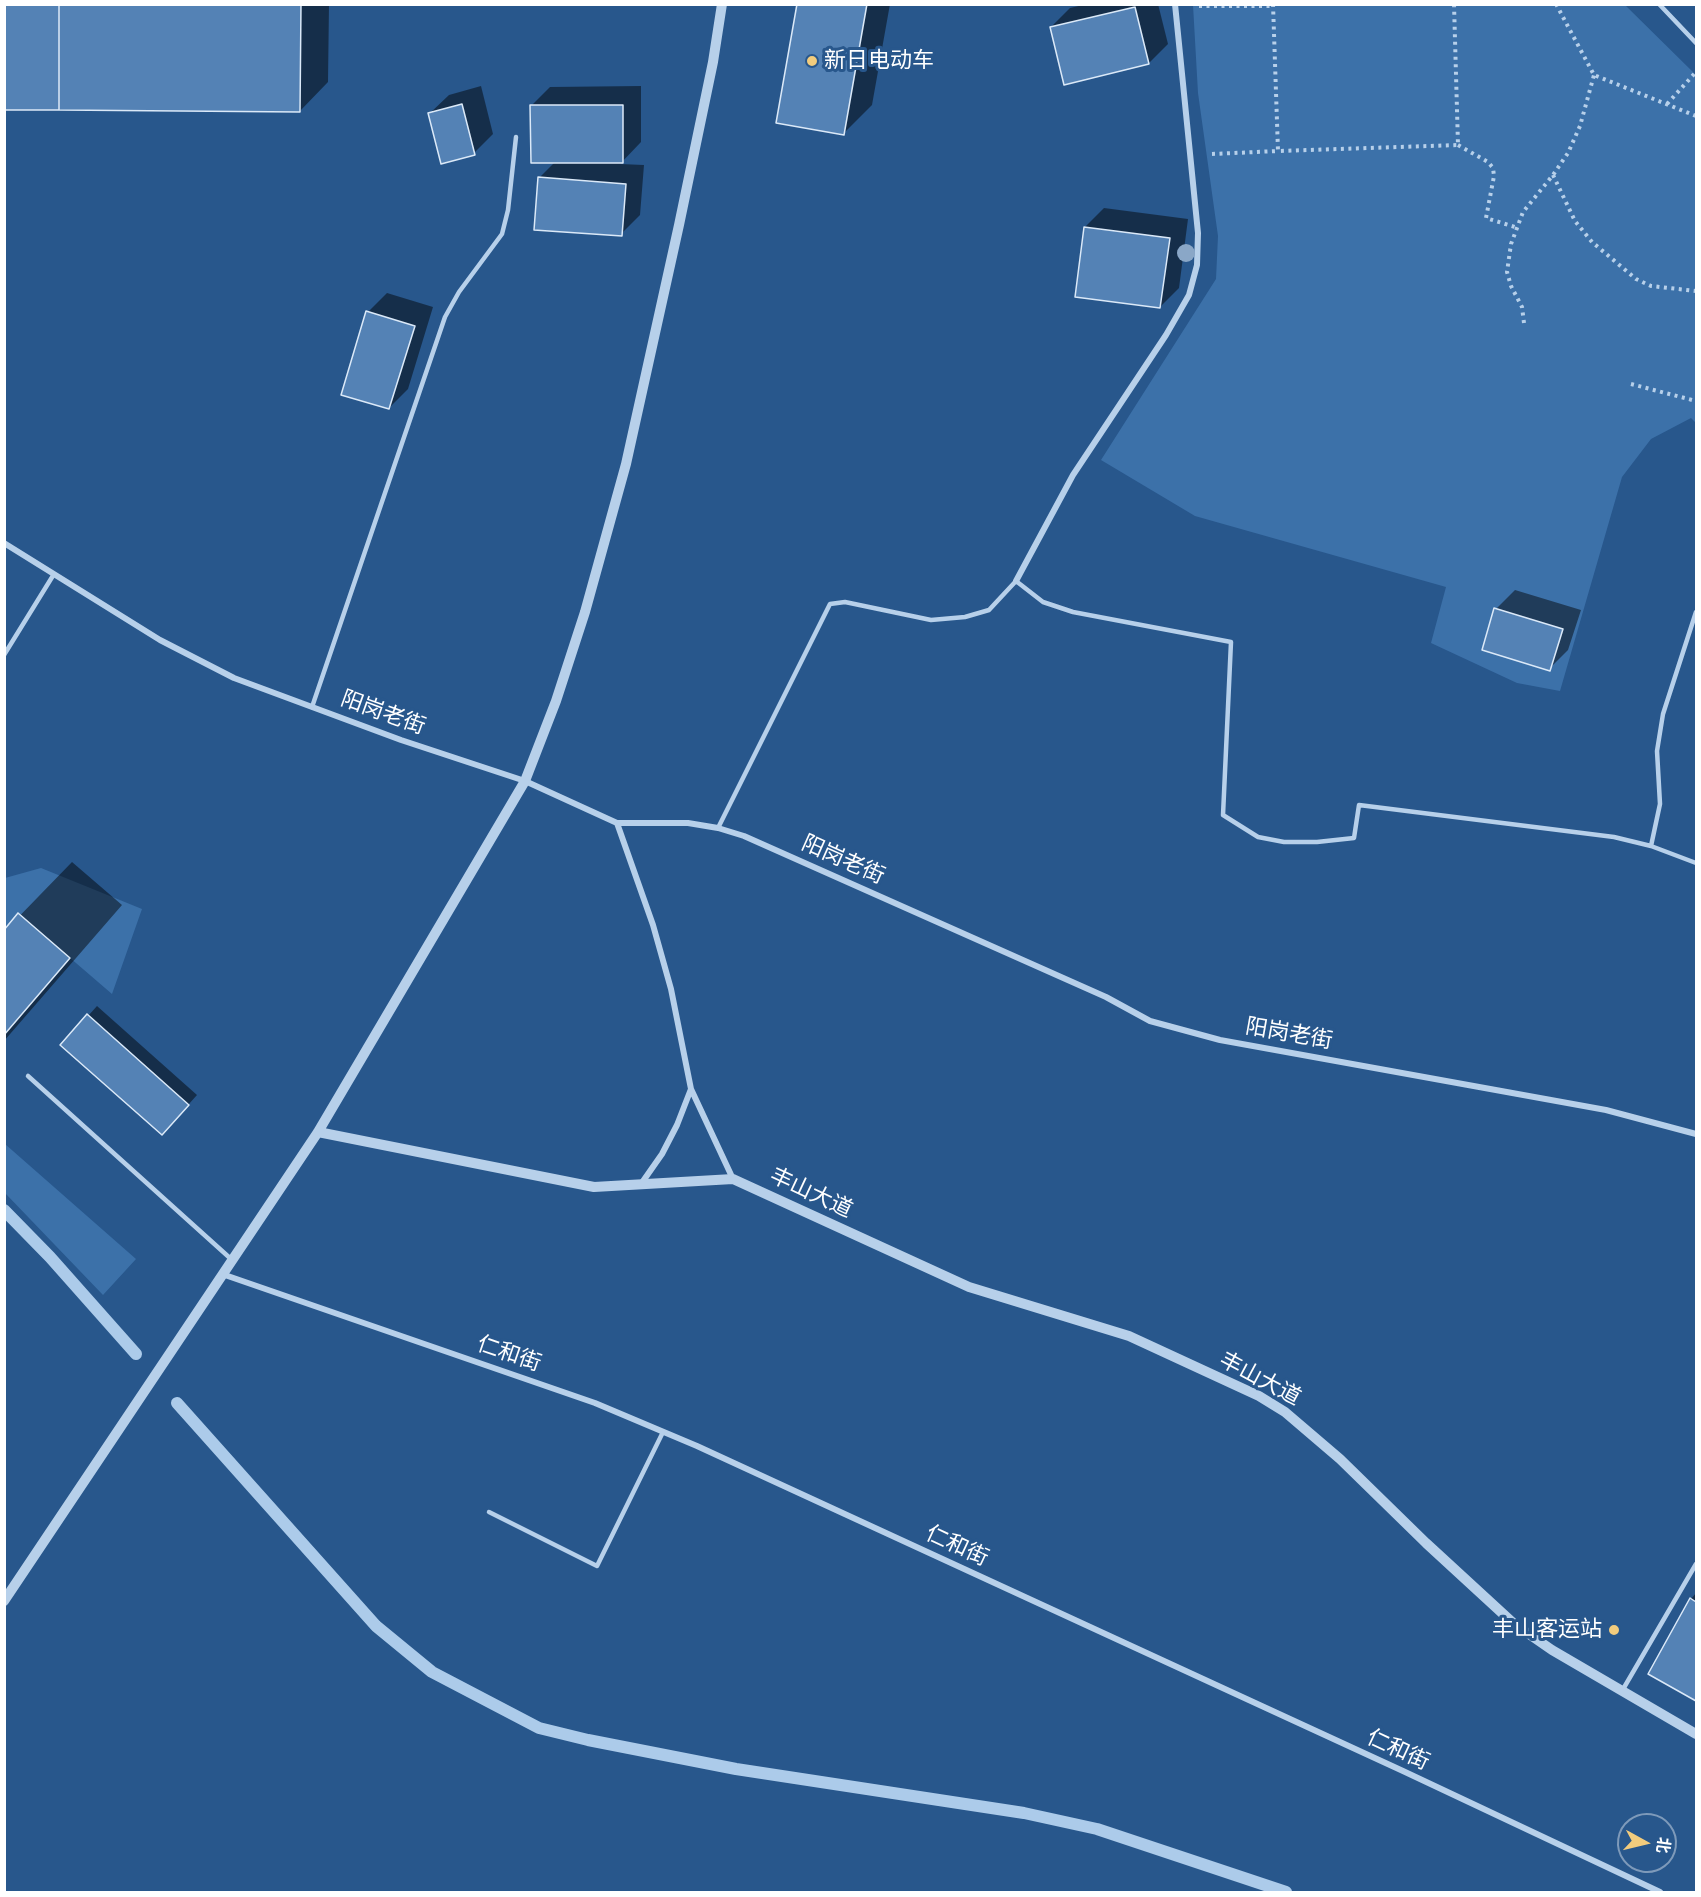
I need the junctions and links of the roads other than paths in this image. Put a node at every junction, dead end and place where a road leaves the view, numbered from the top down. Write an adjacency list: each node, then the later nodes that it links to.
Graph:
1 (722, 4): 12 (street)
2 (1659, 4): 4 (lane)
3 (1175, 6): 8 (street)
4 (1696, 43)
5 (516, 137): 11 (lane)
6 (4, 543): 7 (street, 阳岗老街)
7 (54, 574): 10 (lane); 11 (street, 阳岗老街)
8 (1016, 581): 14 (lane); 15 (lane)
9 (1696, 612): 15 (lane)
10 (4, 655)
11 (312, 707): 12 (street, 阳岗老街)
12 (525, 781): 13 (street, 阳岗老街); 19 (street)
13 (617, 823): 14 (street, 阳岗老街); 18 (street, 丰山大道)
14 (718, 828): 20 (street, 阳岗老街)
15 (1651, 846): 16 (lane)
16 (1696, 863)
17 (28, 1076): 23 (lane)
18 (691, 1089): 21 (street, 丰山大道); 22 (street)
19 (318, 1132): 22 (street, 丰山大道); 23 (street)
20 (1696, 1134)
21 (733, 1179): 22 (street, 丰山大道); 29 (street, 丰山大道)
22 (641, 1184)
23 (232, 1259): 24 (street)
24 (222, 1274): 25 (street, 仁和街); 28 (street)
25 (663, 1432): 26 (lane); 31 (street, 仁和街)
26 (489, 1512)
27 (1696, 1564): 29 (lane)
28 (4, 1601)
29 (1622, 1691): 30 (street, 丰山大道)
30 (1696, 1734)
31 (1660, 1893)

